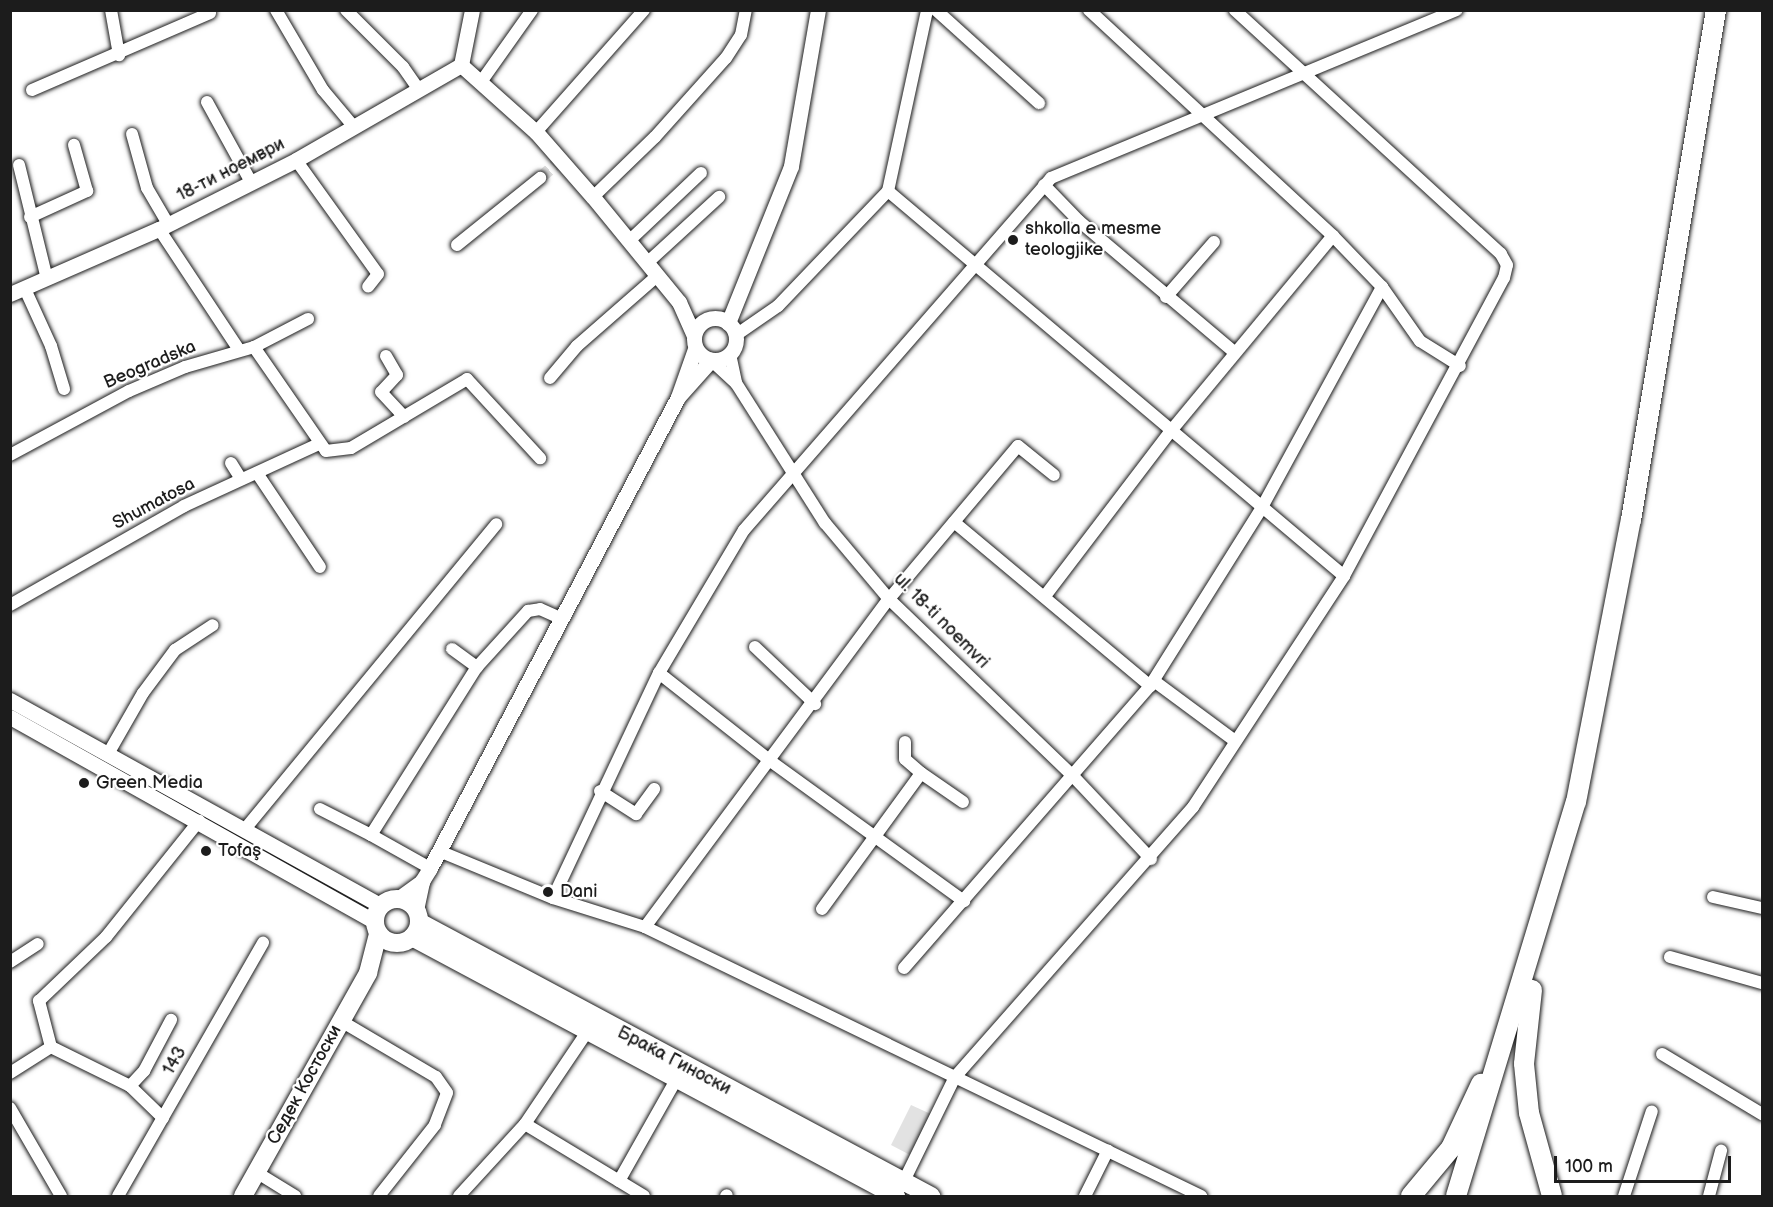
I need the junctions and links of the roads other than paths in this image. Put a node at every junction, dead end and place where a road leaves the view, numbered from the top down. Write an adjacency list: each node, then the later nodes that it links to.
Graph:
1 (111, 10): 16 (street)
2 (276, 10): 25 (street)
3 (346, 10): 21 (street)
4 (472, 10): 17 (street)
5 (532, 10): 19 (street)
6 (644, 10): 26 (street)
7 (746, 10): 36 (street)
8 (818, 10): 54 (street)
9 (927, 10): 35 (street)
10 (936, 10): 23 (street)
11 (1089, 10): 24 (street)
12 (1235, 10): 18 (street)
13 (1457, 10): 18 (street)
14 (1716, 10): 112 (main road)
15 (210, 13): 16 (street)
16 (119, 55): 20 (street)
17 (461, 65): 19 (street); 21 (street, 18-ти ноември)
18 (1305, 75): 24 (street); 62 (street)
19 (481, 82): 26 (street)
20 (32, 90)
21 (419, 90): 25 (street, 18-ти ноември)
22 (207, 102): 33 (street)
23 (1039, 103)
24 (1202, 113): 34 (street); 40 (street)
25 (354, 126): 29 (street, 18-ти ноември)
26 (536, 132): 36 (street)
27 (132, 134): 39 (street)
28 (75, 145): 38 (street)
29 (296, 160): 33 (street, 18-ти ноември); 48 (street)
30 (19, 165): 38 (street)
31 (701, 173): 41 (street)
32 (540, 178): 43 (street)
33 (251, 182): 39 (street, 18-ти ноември)
34 (1044, 186): 45 (street); 51 (street)
35 (888, 192): 45 (street); 54 (street)
36 (593, 197): 41 (street)
37 (720, 197): 44 (street)
38 (30, 218): 46 (street)
39 (164, 227): 46 (street, 18-ти ноември); 57 (street)
40 (1333, 236): 49 (street); 58 (street)
41 (629, 241): 44 (street)
42 (1214, 242): 51 (street)
43 (457, 245)
44 (647, 263): 47 (street)
45 (976, 265): 68 (street); 73 (street)
46 (46, 275): 50 (street, 18-ти ноември)
47 (657, 276): 52 (street); 63 (street)
48 (368, 287)
49 (1382, 287): 62 (street); 77 (street)
50 (18, 291): 65 (street)
51 (1166, 297): 58 (street)
52 (679, 302): 54 (street); 55 (street)
53 (308, 319): 56 (street, Beogradska)
54 (721, 324): 55 (street); 59 (street)
55 (695, 342): 61 (street); 66 (street)
56 (254, 347): 57 (street, Beogradska); 69 (street)
57 (239, 350): 70 (street, Beogradska)
58 (1235, 353): 68 (street)
59 (730, 354): 61 (street); 64 (street, ul. 18-ti noemvri)
60 (386, 356): 67 (street)
61 (711, 360): 64 (street, ul. 18-ti noemvri); 66 (street)
62 (1460, 366): 81 (street)
63 (550, 378)
64 (736, 383): 73 (street, ul. 18-ti noemvri)
65 (63, 389)
66 (678, 398): 85 (street)
67 (404, 417): 69 (street); 71 (street)
68 (1170, 432): 77 (street); 82 (street)
69 (319, 444): 74 (street, Shumatosa)
70 (10, 455)
71 (540, 458)
72 (231, 462): 76 (street)
73 (792, 470): 83 (street, ul. 18-ti noemvri); 90 (street)
74 (257, 473): 76 (street, Shumatosa); 80 (street)
75 (1054, 475): 78 (street)
76 (241, 479): 84 (street, Shumatosa)
77 (1261, 509): 81 (street); 91 (street)
78 (954, 522): 82 (street); 83 (street)
79 (496, 524): 106 (street)
80 (320, 567)
81 (1344, 576): 95 (street)
82 (1045, 596): 91 (street)
83 (889, 599): 93 (street); 100 (street, ul. 18-ti noemvri)
84 (10, 605)
85 (560, 618): 89 (street); 109 (street)
86 (213, 625): 97 (street)
87 (755, 648): 93 (street)
88 (452, 649): 89 (street)
89 (477, 667): 107 (street)
90 (658, 673): 98 (street); 102 (street)
91 (1152, 684): 95 (street); 100 (street)
92 (10, 700): 97 (street, Браќа Гиноски)
93 (815, 704): 98 (street)
94 (10, 717): 105 (street, Браќа Гиноски)
95 (1235, 741): 110 (street)
96 (905, 742): 99 (street)
97 (108, 754): 106 (street, Браќа Гиноски)
98 (770, 760): 108 (street); 121 (street)
99 (921, 773): 103 (street); 108 (street)
100 (1073, 776): 110 (street, ul. 18-ti noemvri); 116 (street)
101 (654, 789): 102 (street)
102 (600, 791): 115 (street)
103 (963, 802)
104 (321, 809): 107 (street)
105 (199, 821): 119 (street, Браќа Гиноски); 133 (street)
106 (245, 830): 119 (street, Браќа Гиноски)
107 (370, 835): 111 (street)
108 (873, 836): 116 (street); 117 (street)
109 (439, 851): 111 (street); 115 (street)
110 (1151, 859): 136 (street)
111 (426, 875): 114 (street); 122 (street)
112 (1553, 888): 120 (main road); 159 (main road)
113 (1713, 897): 118 (street)
114 (399, 898): 119 (main road); 122 (main road, Браќа Гиноски)
115 (554, 898): 121 (street)
116 (964, 901): 127 (street)
117 (822, 909)
118 (1762, 909)
119 (378, 920): 122 (main road, Браќа Гиноски); 128 (main road)
120 (1543, 923): 160 (main road); 161 (main road)
121 (645, 927): 136 (street)
122 (412, 928): 128 (main road); 132 (main road, Браќа Гиноски); 148 (main road, Браќа Гиноски)
123 (263, 943): 142 (street, 143)
124 (38, 944): 126 (street)
125 (1670, 957): 129 (street)
126 (10, 962)
127 (904, 968)
128 (368, 973): 131 (main road, Седек Костоски)
129 (1762, 983)
130 (171, 1020): 138 (street)
131 (341, 1021): 146 (main road, Седек Костоски); 153 (street)
132 (587, 1032): 137 (main road, Браќа Гиноски); 143 (street)
133 (51, 1047): 135 (street); 138 (street)
134 (1662, 1054): 141 (street)
135 (10, 1073)
136 (955, 1077): 144 (street); 148 (street)
137 (676, 1080): 147 (street); 148 (main road, Браќа Гиноски)
138 (130, 1086): 142 (street)
139 (10, 1108): 149 (street)
140 (1652, 1111): 162 (street)
141 (1762, 1114)
142 (163, 1118): 150 (street, 143)
143 (525, 1124): 147 (street); 154 (street)
144 (1107, 1150): 157 (street); 158 (street)
145 (1721, 1150): 163 (street)
146 (256, 1172): 151 (main road, Седек Костоски); 152 (street)
147 (619, 1181): 155 (street)
148 (899, 1191): 156 (main road, Браќа Гиноски)
149 (61, 1197)
150 (118, 1197)
151 (243, 1197)
152 (295, 1197)
153 (379, 1197)
154 (459, 1197)
155 (644, 1197)
156 (931, 1197)
157 (1085, 1197)
158 (1201, 1197)
159 (1411, 1197)
160 (1456, 1197)
161 (1551, 1197)
162 (1624, 1197)
163 (1709, 1197)

